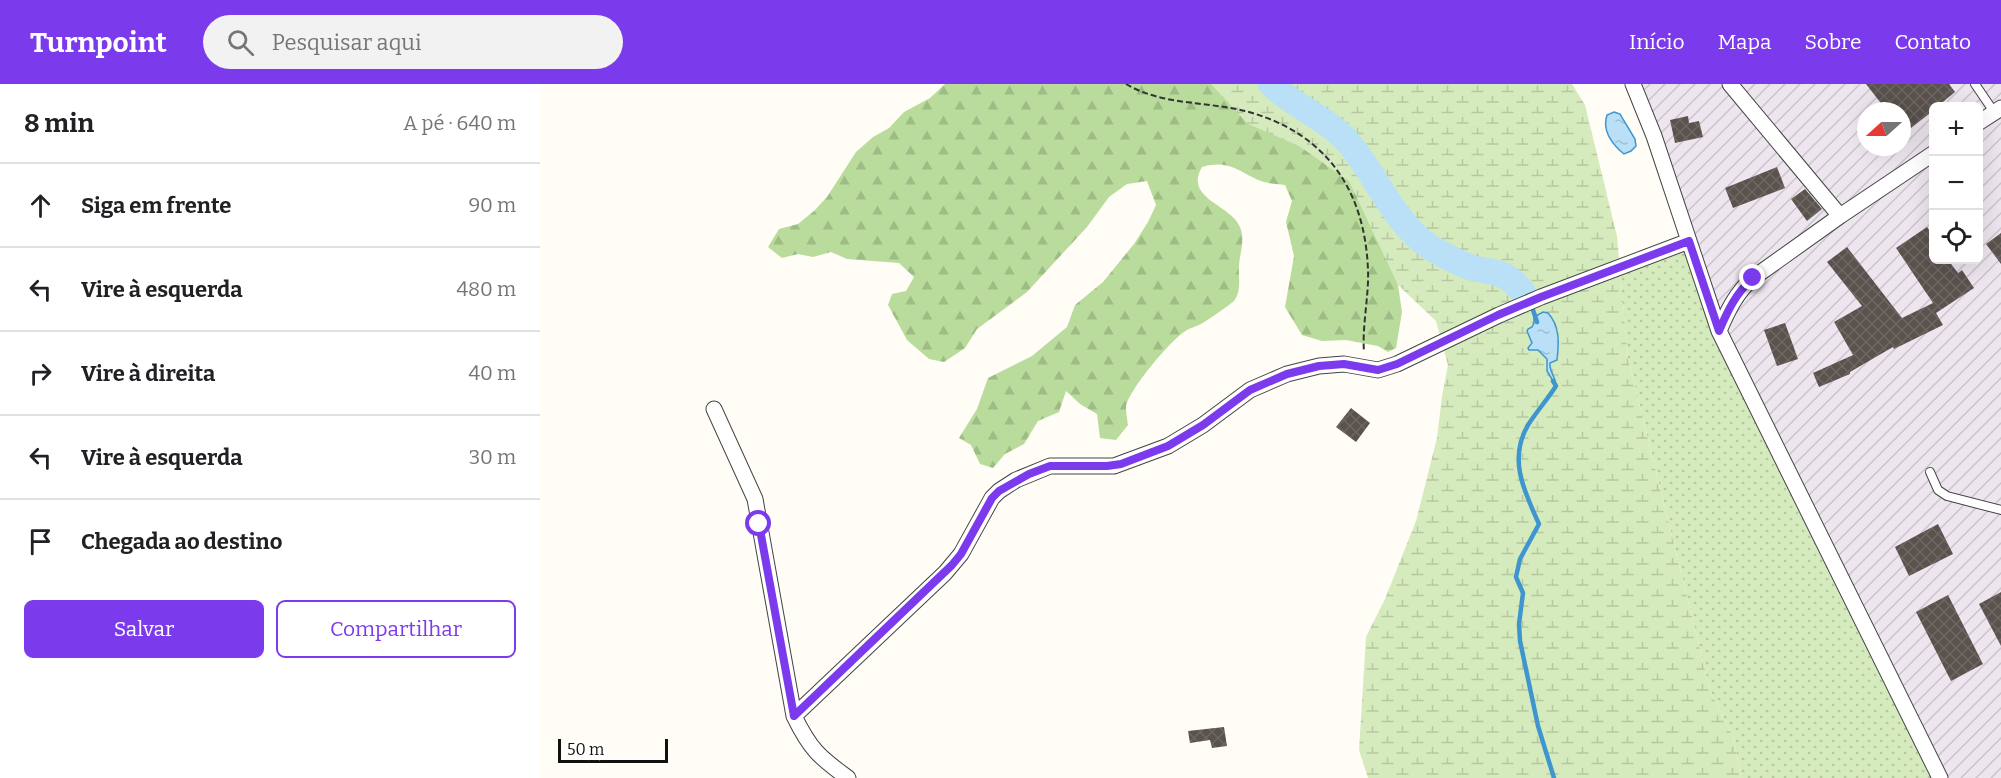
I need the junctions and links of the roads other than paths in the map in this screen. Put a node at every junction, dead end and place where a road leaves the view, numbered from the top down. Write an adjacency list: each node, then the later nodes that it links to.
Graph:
1 (1633, 84): 8 (street)
2 (1730, 84): 7 (street)
3 (1975, 84): 4 (lane)
4 (1998, 110): 5 (street)
5 (1983, 120)
6 (1930, 156): 7 (street)
7 (1840, 216): 9 (street)
8 (1689, 241): 9 (street); 13 (street)
9 (1719, 331): 15 (street)
10 (714, 409): 13 (street)
11 (1930, 472): 12 (lane)
12 (2001, 510)
13 (794, 716): 14 (street)
14 (848, 778)
15 (1940, 778)

